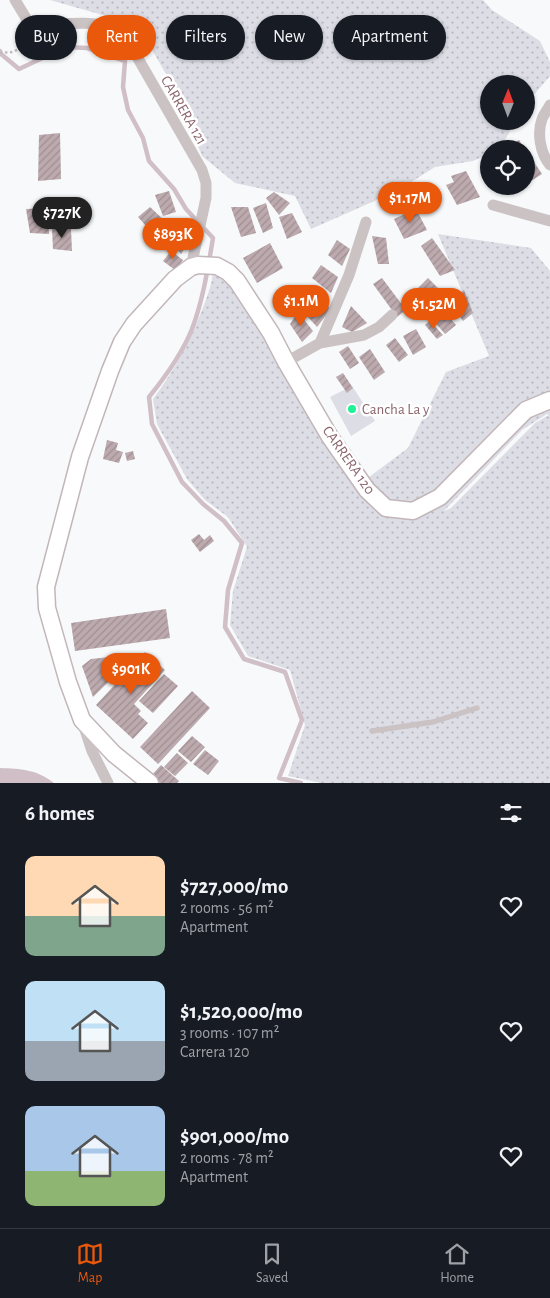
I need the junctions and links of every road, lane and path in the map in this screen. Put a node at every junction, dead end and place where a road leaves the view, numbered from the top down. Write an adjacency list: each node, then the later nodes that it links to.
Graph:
1 (15, 0): 2 (street, CARRERA 121)
2 (24, 15)
3 (77, 24): 11 (street, CARRERA 121)
4 (15, 51): 5 (path)
5 (0, 53)
6 (550, 105): 7 (street)
7 (550, 164)
8 (493, 205): 9 (street)
9 (550, 221)
10 (366, 222): 13 (street)
11 (195, 266): 14 (street, CARRERA 120); 17 (street)
12 (392, 314): 13 (street)
13 (320, 343): 14 (street)
14 (286, 362): 15 (street, CARRERA 120)
15 (550, 400)
16 (478, 708): 18 (lane)
17 (82, 720): 19 (street); 20 (street)
18 (372, 731)
19 (108, 783)
20 (150, 783)

